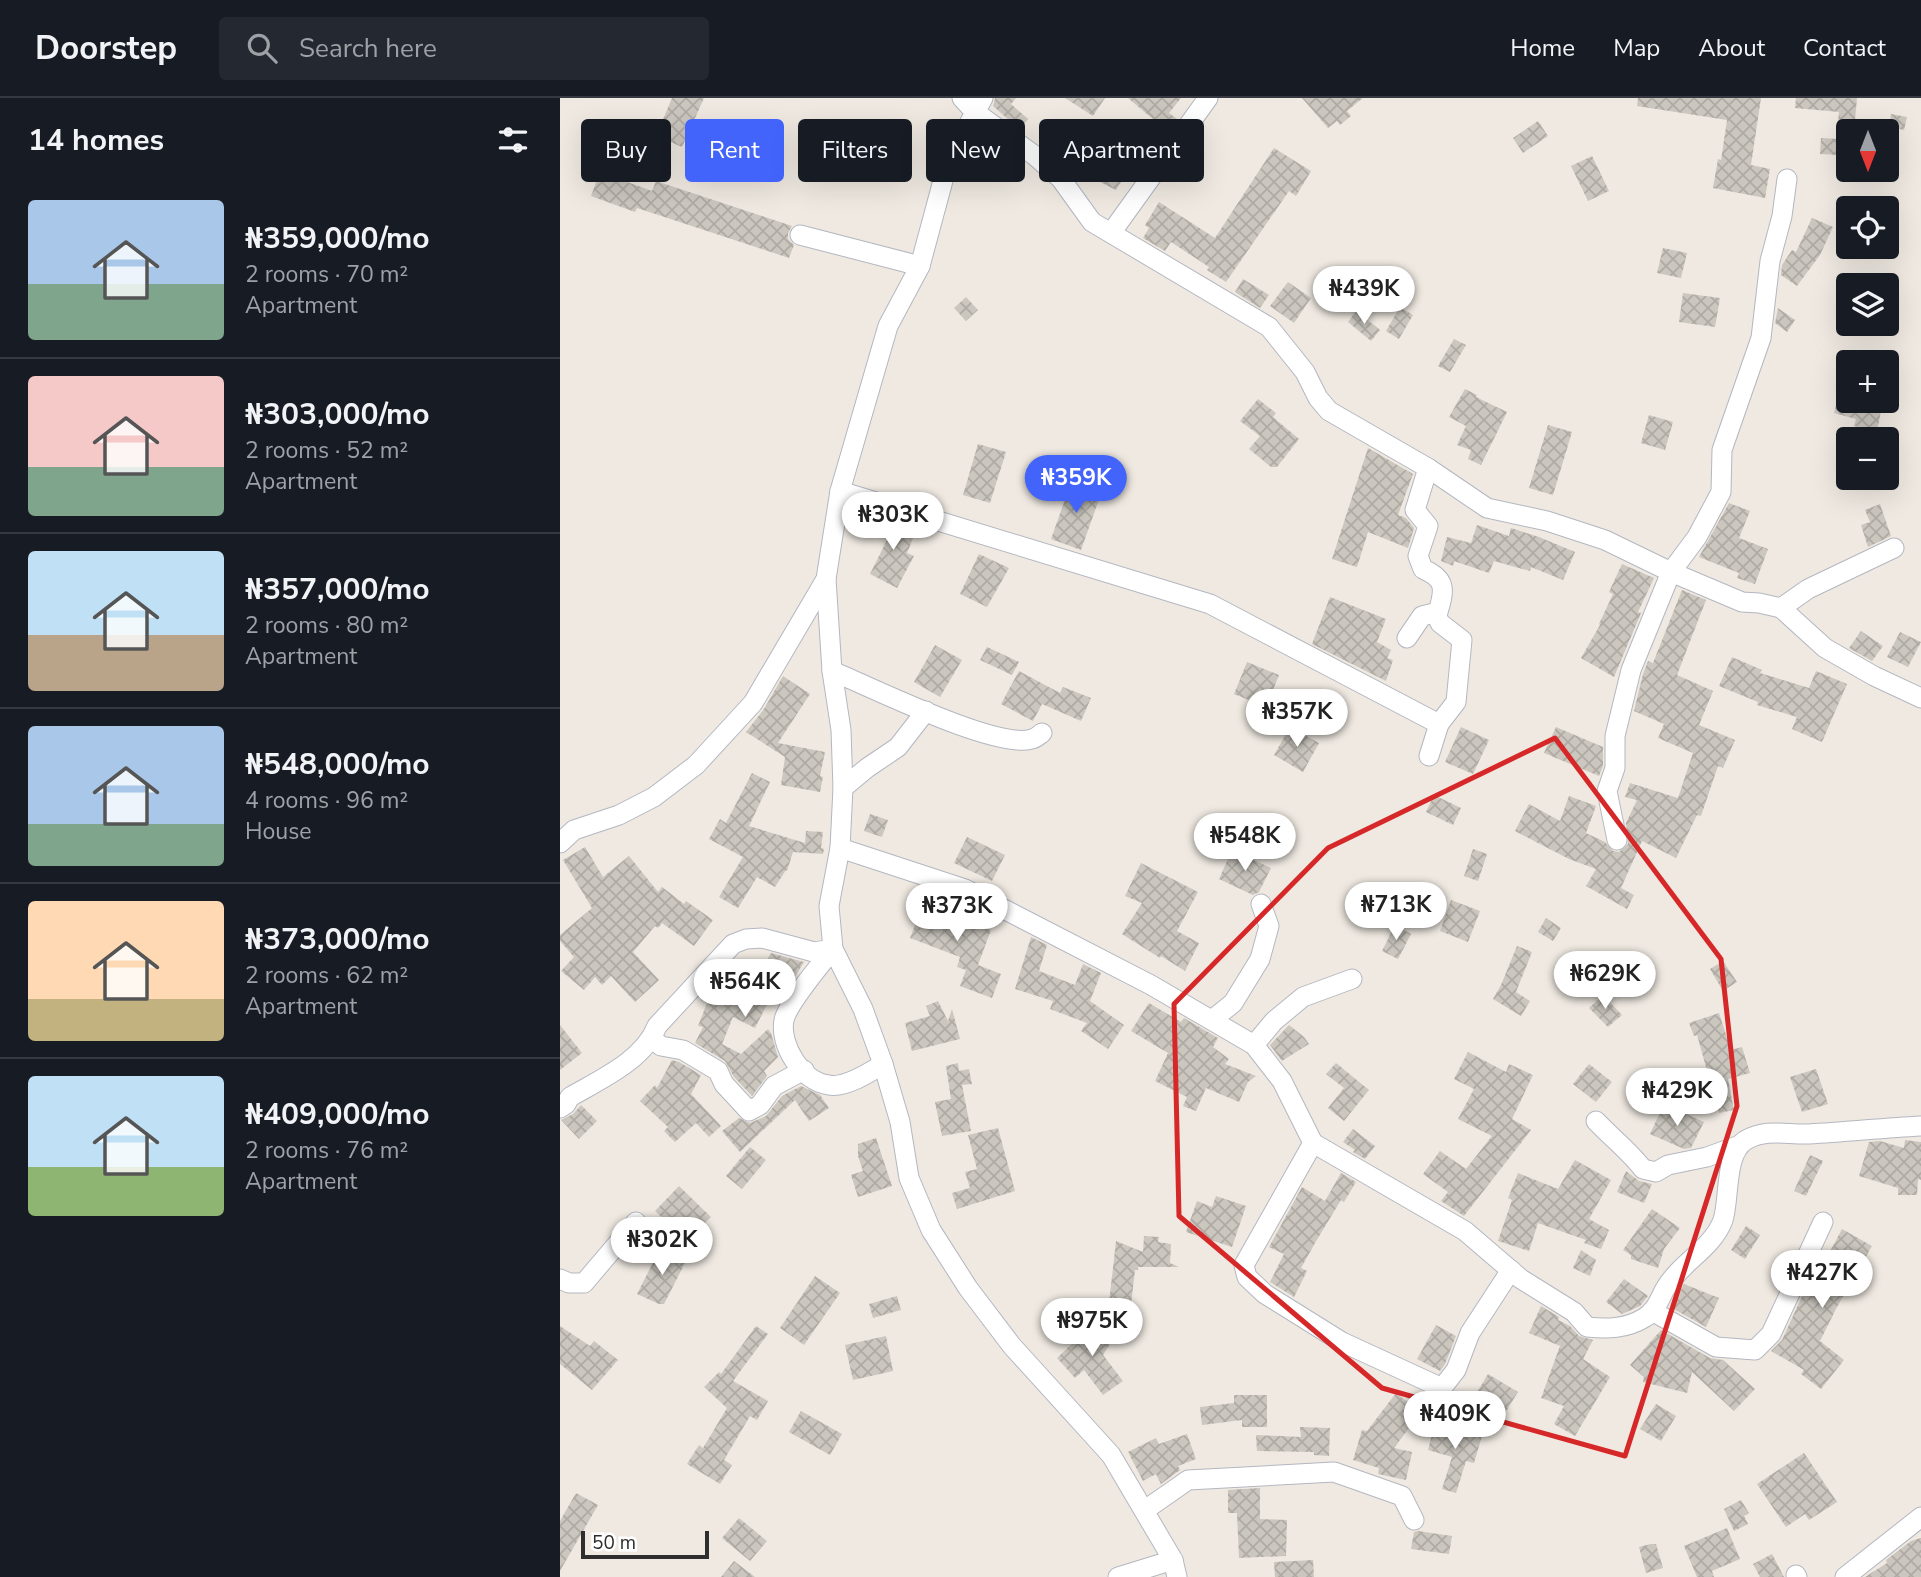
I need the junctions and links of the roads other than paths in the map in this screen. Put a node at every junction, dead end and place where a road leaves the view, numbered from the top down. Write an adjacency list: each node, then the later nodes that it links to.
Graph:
1 (1208, 98): 4 (street)
2 (973, 102): 4 (street); 6 (street)
3 (1787, 179): 10 (street)
4 (1111, 233): 7 (street)
5 (800, 235): 6 (street)
6 (919, 266): 8 (street)
7 (1429, 468): 10 (street); 13 (street)
8 (840, 491): 11 (street); 18 (street)
9 (1894, 548): 12 (street)
10 (1671, 572): 12 (street); 22 (street)
11 (826, 579): 15 (street); 23 (street)
12 (1781, 608): 16 (street)
13 (1436, 614): 14 (street); 18 (street)
14 (1407, 638)
15 (832, 671): 17 (street); 21 (street)
16 (1921, 698)
17 (926, 711): 19 (street); 21 (street)
18 (1439, 724): 20 (street)
19 (1042, 733)
20 (1429, 757)
21 (843, 788): 24 (street)
22 (1617, 840)
23 (560, 843)
24 (840, 848): 26 (street); 28 (street)
25 (1261, 904): 28 (street)
26 (833, 948): 29 (street); 31 (street); 32 (street)
27 (1352, 979): 30 (street)
28 (1212, 1020): 30 (street)
29 (652, 1039): 32 (street); 33 (street)
30 (1254, 1045): 36 (street)
31 (883, 1064): 32 (street); 43 (street)
32 (804, 1070)
33 (560, 1108)
34 (1596, 1121): 37 (street)
35 (1921, 1126): 37 (street)
36 (1313, 1143): 40 (street); 40 (street)
37 (1740, 1145): 42 (street)
38 (636, 1222): 41 (street)
39 (1823, 1222): 42 (street)
40 (1511, 1270): 42 (street)
41 (560, 1279)
42 (1652, 1311)
43 (1145, 1510): 45 (street); 46 (street)
44 (1921, 1517): 48 (street)
45 (1414, 1520)
46 (1175, 1568): 47 (street)
47 (1118, 1577)
48 (1845, 1577)

